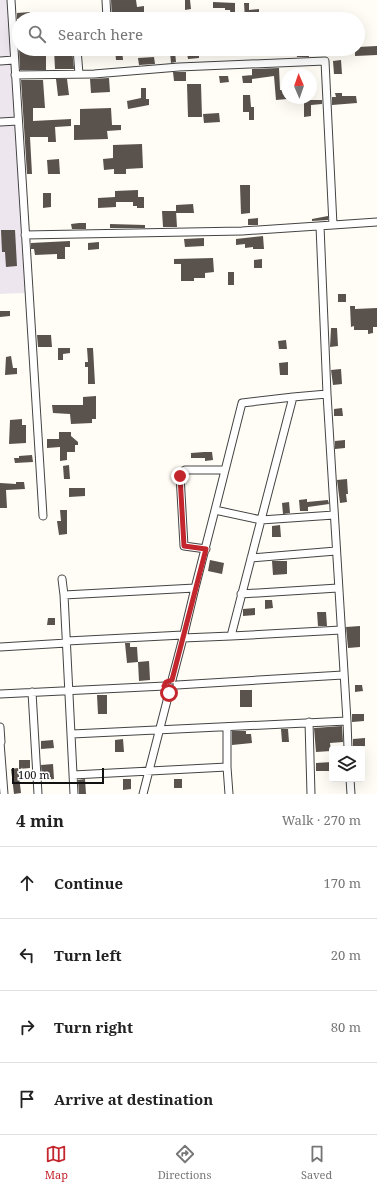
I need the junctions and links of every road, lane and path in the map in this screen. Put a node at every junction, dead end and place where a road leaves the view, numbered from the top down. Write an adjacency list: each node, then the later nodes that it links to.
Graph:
1 (11, 0): 4 (street)
2 (106, 0): 3 (street)
3 (107, 12)
4 (12, 20)
5 (14, 56): 7 (street)
6 (78, 56): 9 (street)
7 (14, 60): 8 (street); 10 (street)
8 (0, 61)
9 (79, 74): 10 (street); 14 (street)
10 (15, 75): 11 (street)
11 (18, 121): 12 (street); 16 (street)
12 (0, 122)
13 (377, 222): 14 (street)
14 (333, 225): 15 (street)
15 (320, 226): 16 (street); 17 (street)
16 (25, 236): 22 (street)
17 (327, 394): 18 (street); 21 (street)
18 (293, 397): 19 (street); 23 (street)
19 (225, 470): 20 (street); 24 (street)
20 (215, 510): 23 (street); 24 (street)
21 (334, 515): 23 (street); 25 (street)
22 (43, 516)
23 (261, 520): 26 (street)
24 (206, 549): 28 (street)
25 (336, 551): 26 (street); 29 (street)
26 (251, 558): 30 (street)
27 (62, 579): 31 (street)
28 (195, 588): 31 (street); 34 (street)
29 (338, 588): 30 (street); 32 (street)
30 (241, 594): 33 (street)
31 (64, 595): 35 (street)
32 (341, 630): 33 (street); 37 (street)
33 (230, 636): 34 (street)
34 (183, 637): 35 (street); 38 (street)
35 (67, 642): 36 (street); 40 (street)
36 (0, 647)
37 (343, 675): 38 (street); 44 (street)
38 (175, 683): 39 (street); 42 (street)
39 (164, 686): 40 (street); 42 (street)
40 (69, 690): 41 (street); 49 (street)
41 (32, 692): 43 (street); 57 (street)
42 (169, 693): 48 (street)
43 (0, 694)
44 (347, 721): 45 (street); 51 (street)
45 (309, 722): 47 (street); 61 (street)
46 (0, 727): 50 (street)
47 (227, 727): 48 (street); 52 (street)
48 (160, 730): 49 (street); 53 (street)
49 (72, 734): 54 (street)
50 (0, 742): 56 (street)
51 (348, 746)
52 (227, 766): 53 (street); 60 (street)
53 (149, 770): 54 (street); 59 (street)
54 (73, 775): 58 (street)
55 (350, 782): 62 (street)
56 (4, 794)
57 (38, 794)
58 (74, 794)
59 (143, 794)
60 (229, 794)
61 (311, 794)
62 (351, 794)

